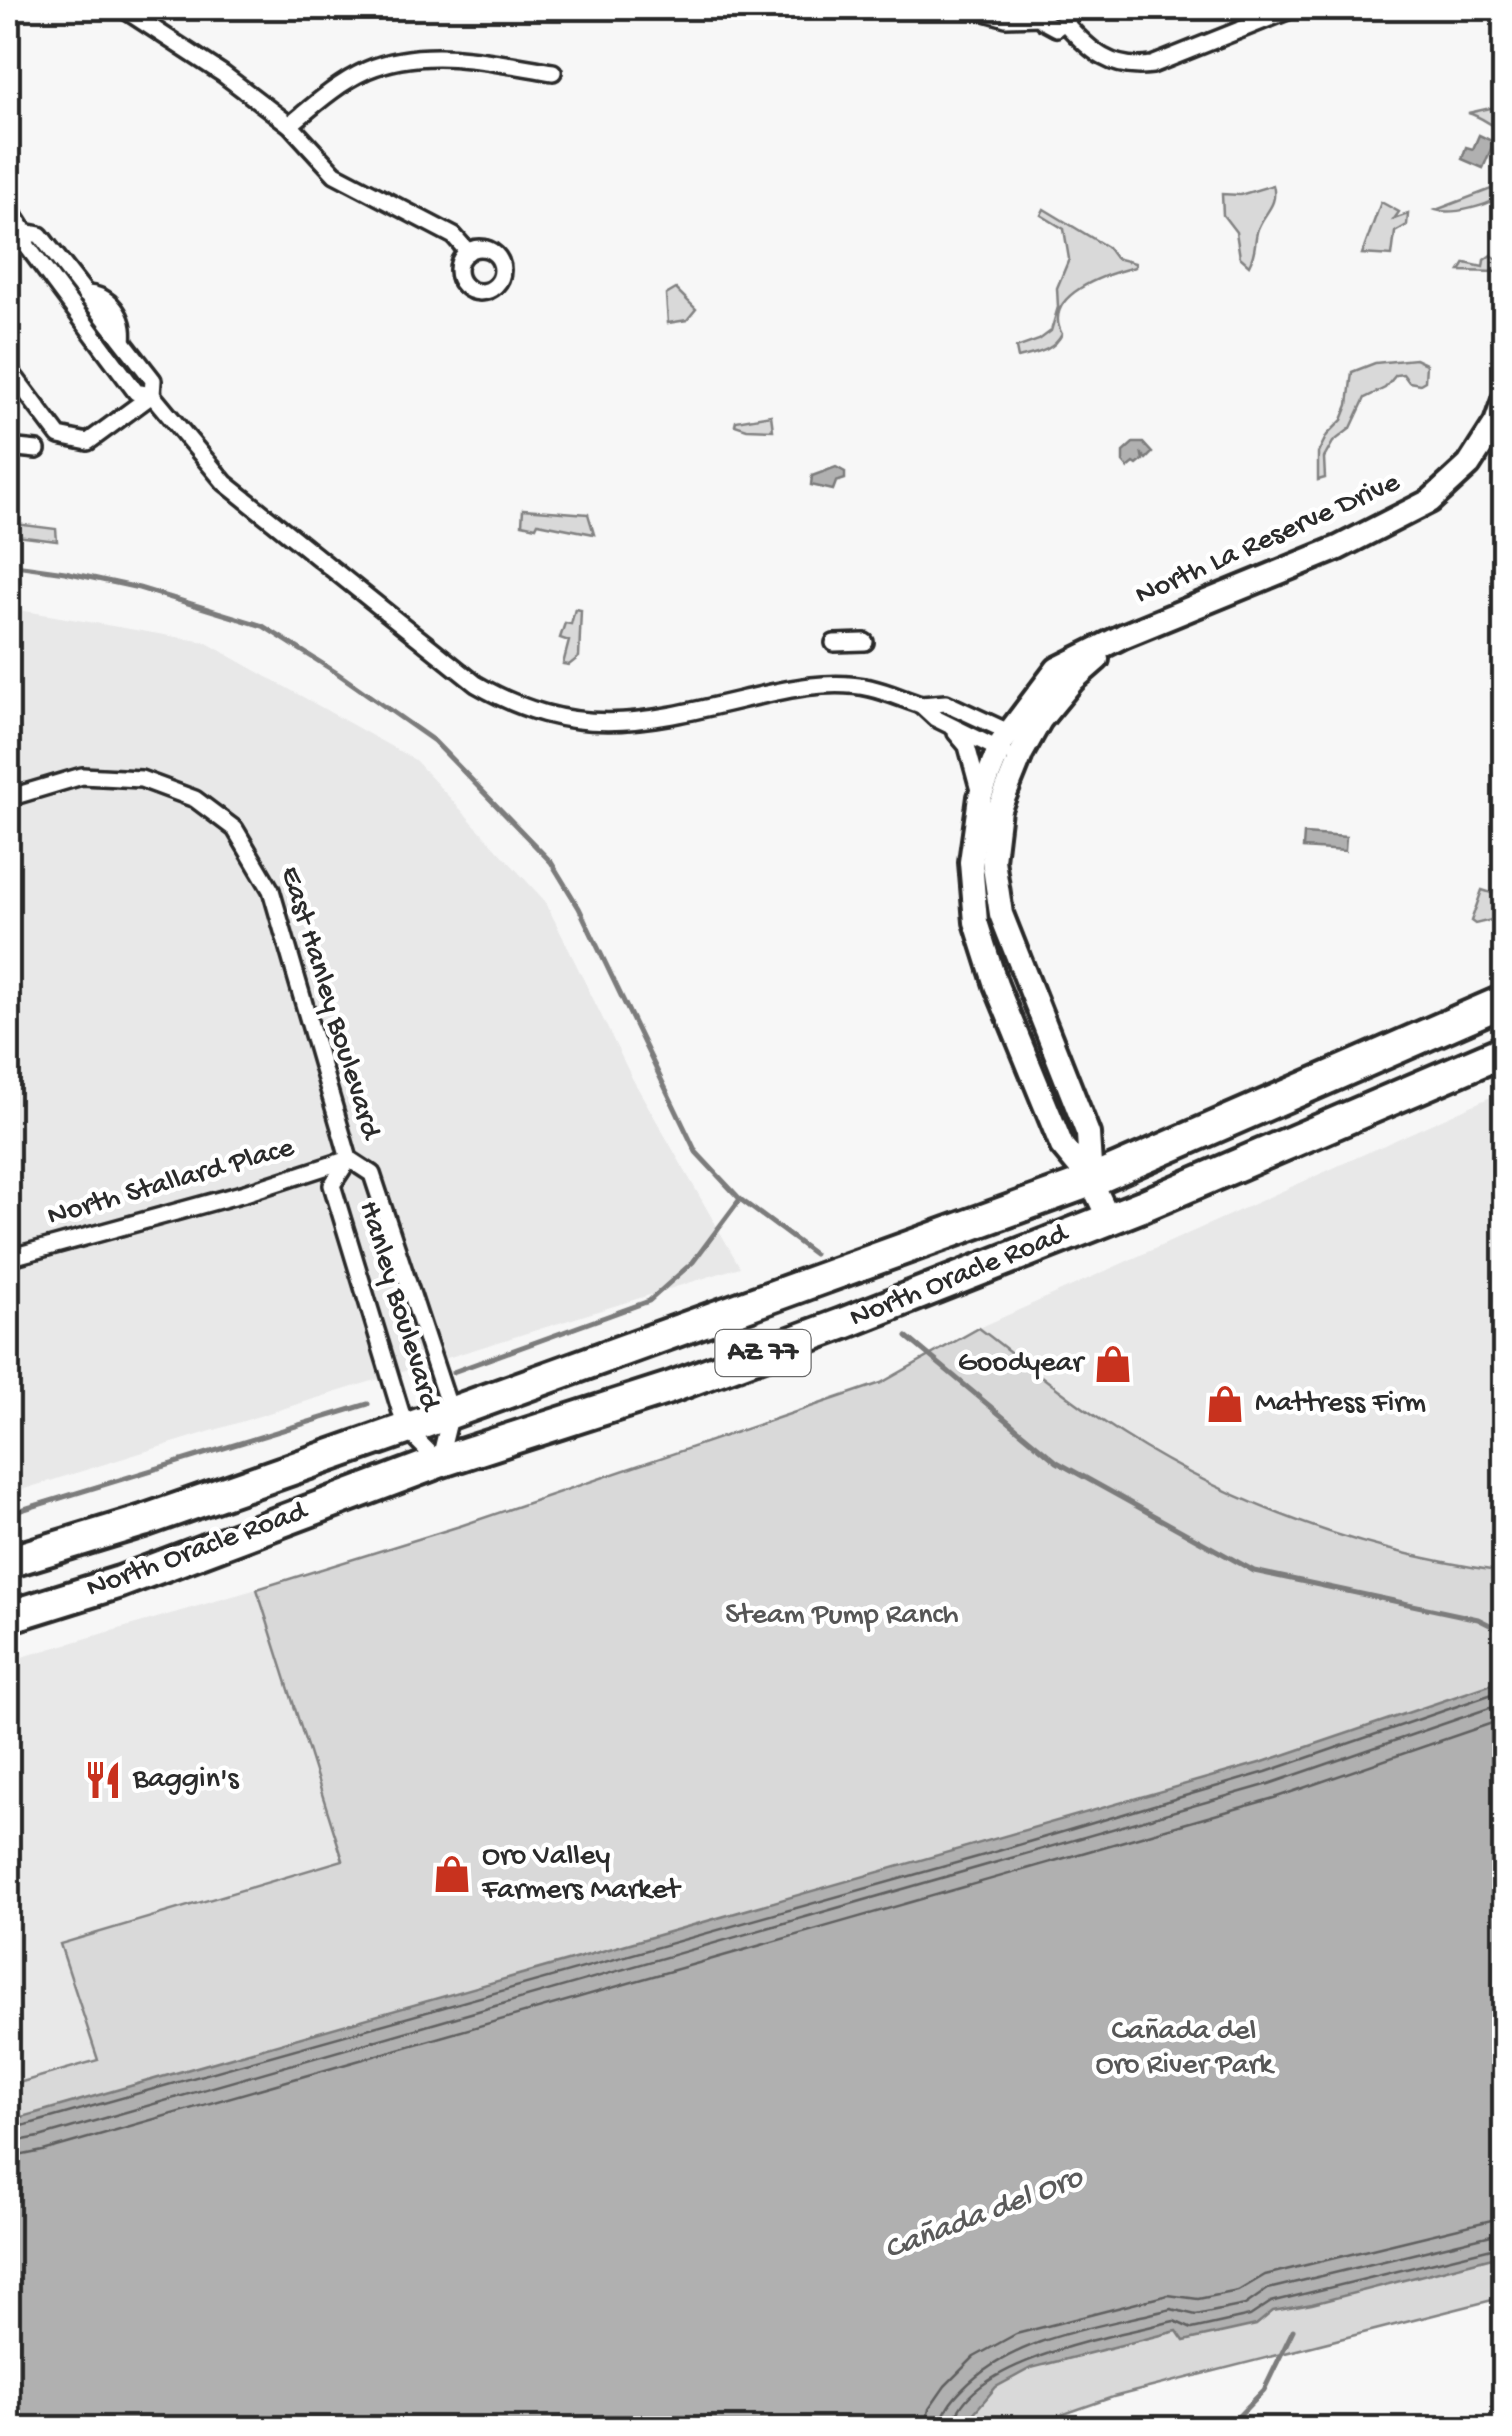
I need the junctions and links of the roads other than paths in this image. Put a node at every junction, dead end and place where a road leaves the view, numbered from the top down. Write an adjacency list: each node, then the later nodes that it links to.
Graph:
1 (122, 8): 7 (street)
2 (972, 8): 4 (street)
3 (1296, 8): 5 (street)
4 (1041, 12): 5 (street)
5 (1067, 15)
6 (553, 72): 7 (street)
7 (290, 125): 10 (street)
8 (8, 206): 9 (street)
9 (25, 232): 12 (street); 12 (street)
10 (468, 252)
11 (8, 368): 12 (street)
12 (152, 396): 18 (street)
13 (1504, 400): 20 (street, North La Reserve Drive)
14 (8, 447): 15 (street)
15 (36, 450)
16 (865, 642): 17 (street)
17 (834, 643)
18 (921, 705): 19 (street); 20 (street)
19 (951, 726): 20 (street); 22 (street)
20 (1014, 746): 22 (street, North La Reserve Drive); 26 (street, North La Reserve Drive)
21 (8, 798): 25 (street, East Hanley Boulevard)
22 (980, 798): 26 (street, North La Reserve Drive)
23 (1504, 1001): 26 (highway, North Oracle Road / AZ 77)
24 (1504, 1051): 27 (highway, North Oracle Road / AZ 77)
25 (349, 1159): 28 (street, North Stallard Place); 29 (street, East Hanley Boulevard); 30 (street, Hanley Boulevard)
26 (1091, 1181): 27 (street, North La Reserve Drive); 29 (highway, North Oracle Road / AZ 77)
27 (1108, 1218): 31 (highway, North Oracle Road / AZ 77)
28 (8, 1258)
29 (450, 1413): 30 (highway, North Oracle Road / AZ 77); 31 (street)
30 (406, 1429): 31 (street, Hanley Boulevard); 32 (highway, North Oracle Road / AZ 77)
31 (439, 1462): 33 (highway, North Oracle Road / AZ 77)
32 (8, 1562)
33 (8, 1617)

